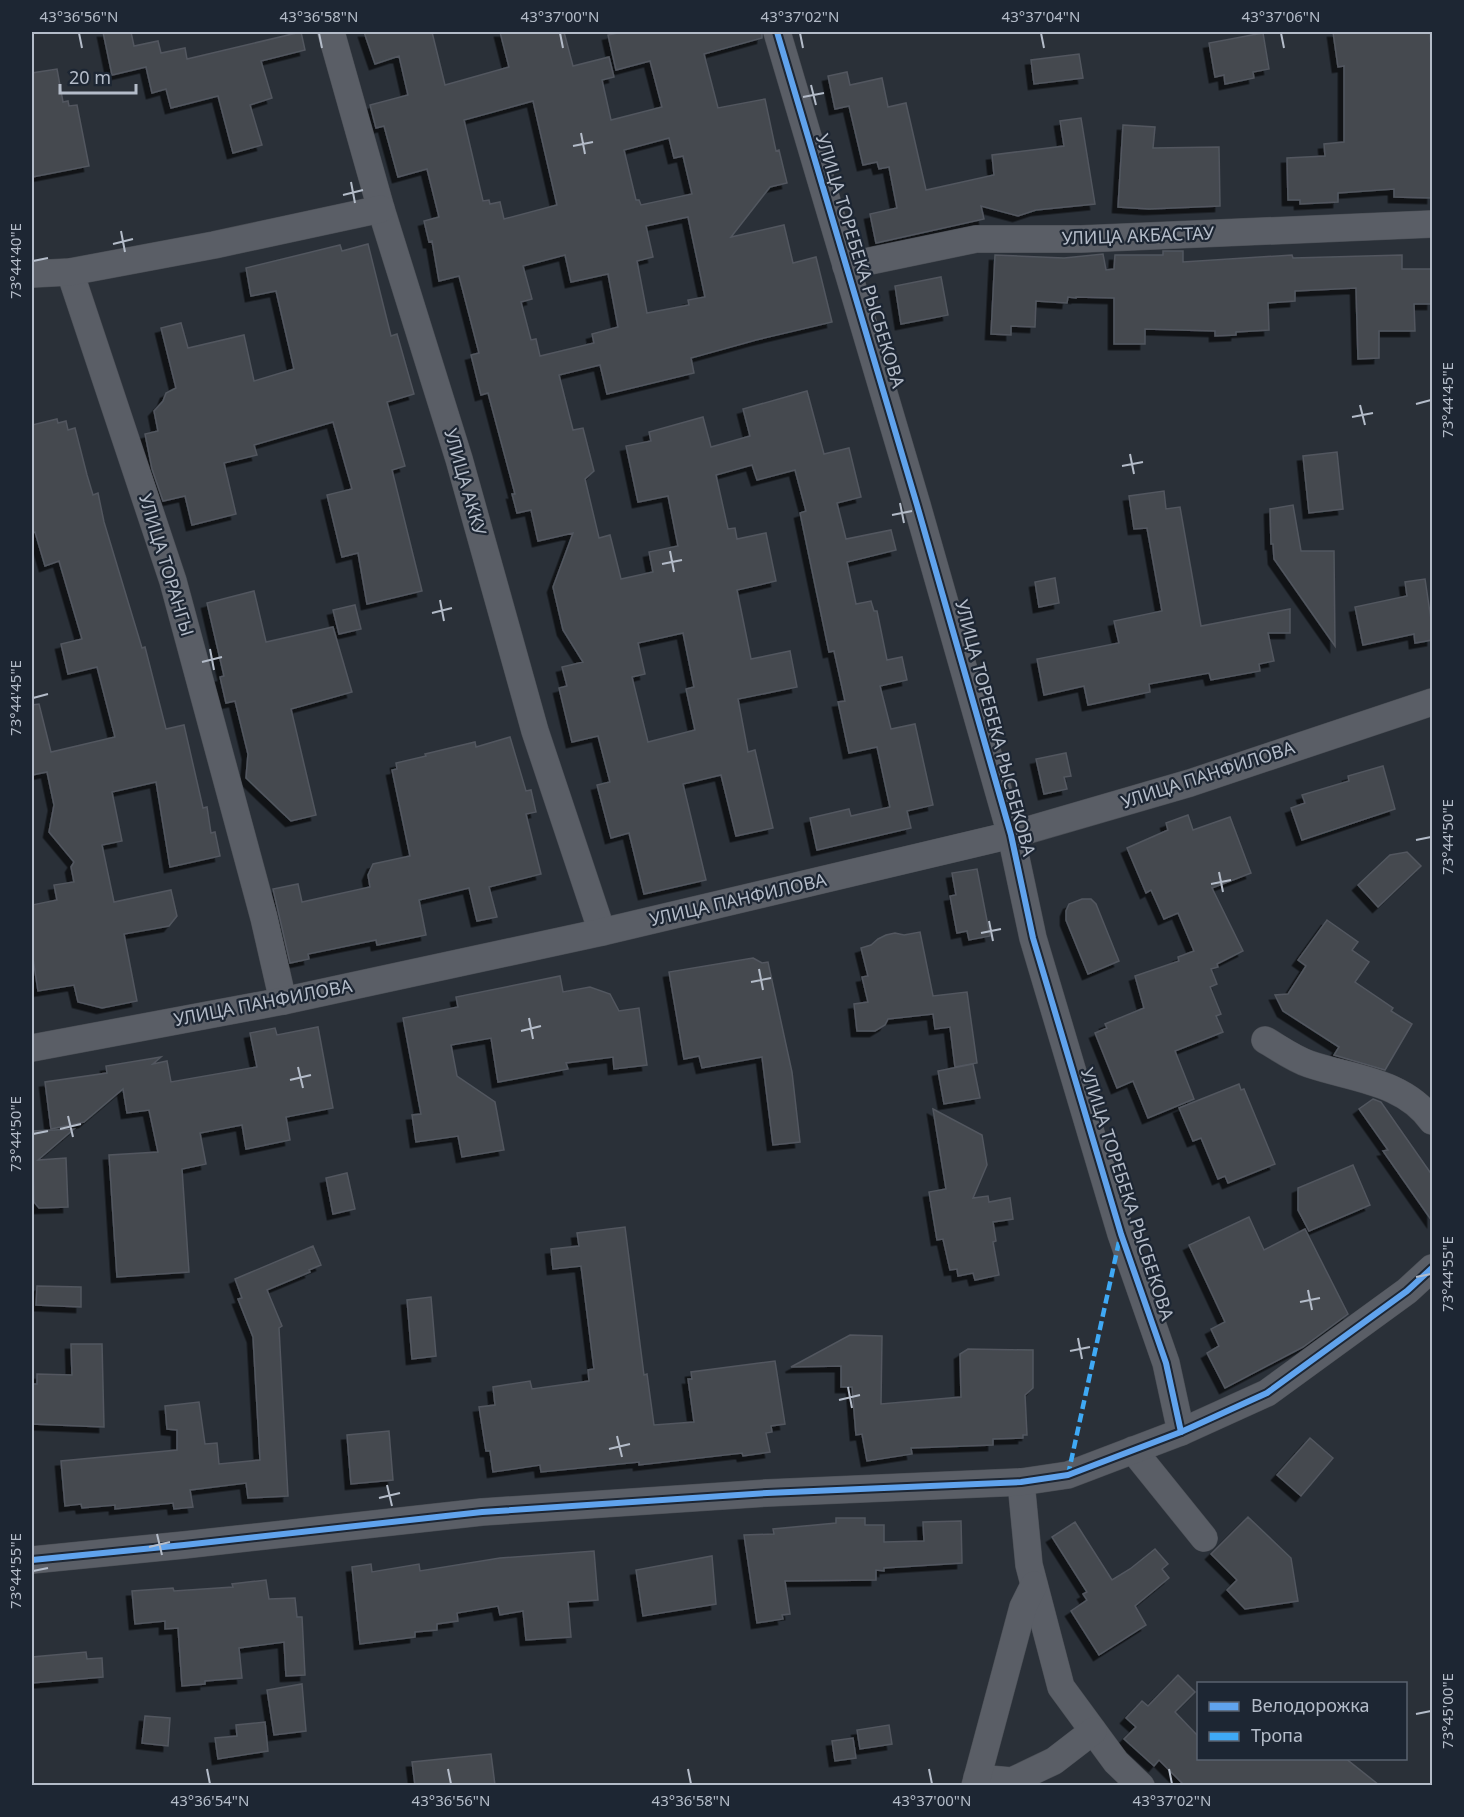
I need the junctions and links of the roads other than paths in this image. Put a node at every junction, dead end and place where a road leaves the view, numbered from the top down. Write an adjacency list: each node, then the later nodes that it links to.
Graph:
1 (331, 32): 3 (street, УЛИЦА АККУ)
2 (777, 32): 5 (street, УЛИЦА ТОРЕБЕКА РЫСБЕКОВА)
3 (381, 209): 6 (street); 10 (street, УЛИЦА АККУ)
4 (1432, 224): 5 (street, УЛИЦА АКБАСТАУ)
5 (846, 266): 9 (street, УЛИЦА ТОРЕБЕКА РЫСБЕКОВА)
6 (70, 272): 7 (street); 11 (street, УЛИЦА ТОРАНГЫ)
7 (32, 274)
8 (1432, 702): 9 (street, УЛИЦА ПАНФИЛОВА)
9 (1011, 835): 10 (street, УЛИЦА ПАНФИЛОВА); 16 (street, УЛИЦА ТОРЕБЕКА РЫСБЕКОВА)
10 (602, 932): 11 (street, УЛИЦА ПАНФИЛОВА)
11 (283, 1001): 13 (street, УЛИЦА ПАНФИЛОВА)
12 (1265, 1040): 14 (street)
13 (32, 1048)
14 (1432, 1121)
15 (1432, 1268): 16 (street)
16 (1181, 1432): 17 (street)
17 (1132, 1450): 18 (street); 19 (street)
18 (1021, 1482): 20 (street); 21 (street)
19 (1204, 1538)
20 (32, 1560)
21 (1034, 1585): 22 (street); 23 (street)
22 (1093, 1731): 23 (street); 24 (street)
23 (976, 1782)
24 (1141, 1785)

